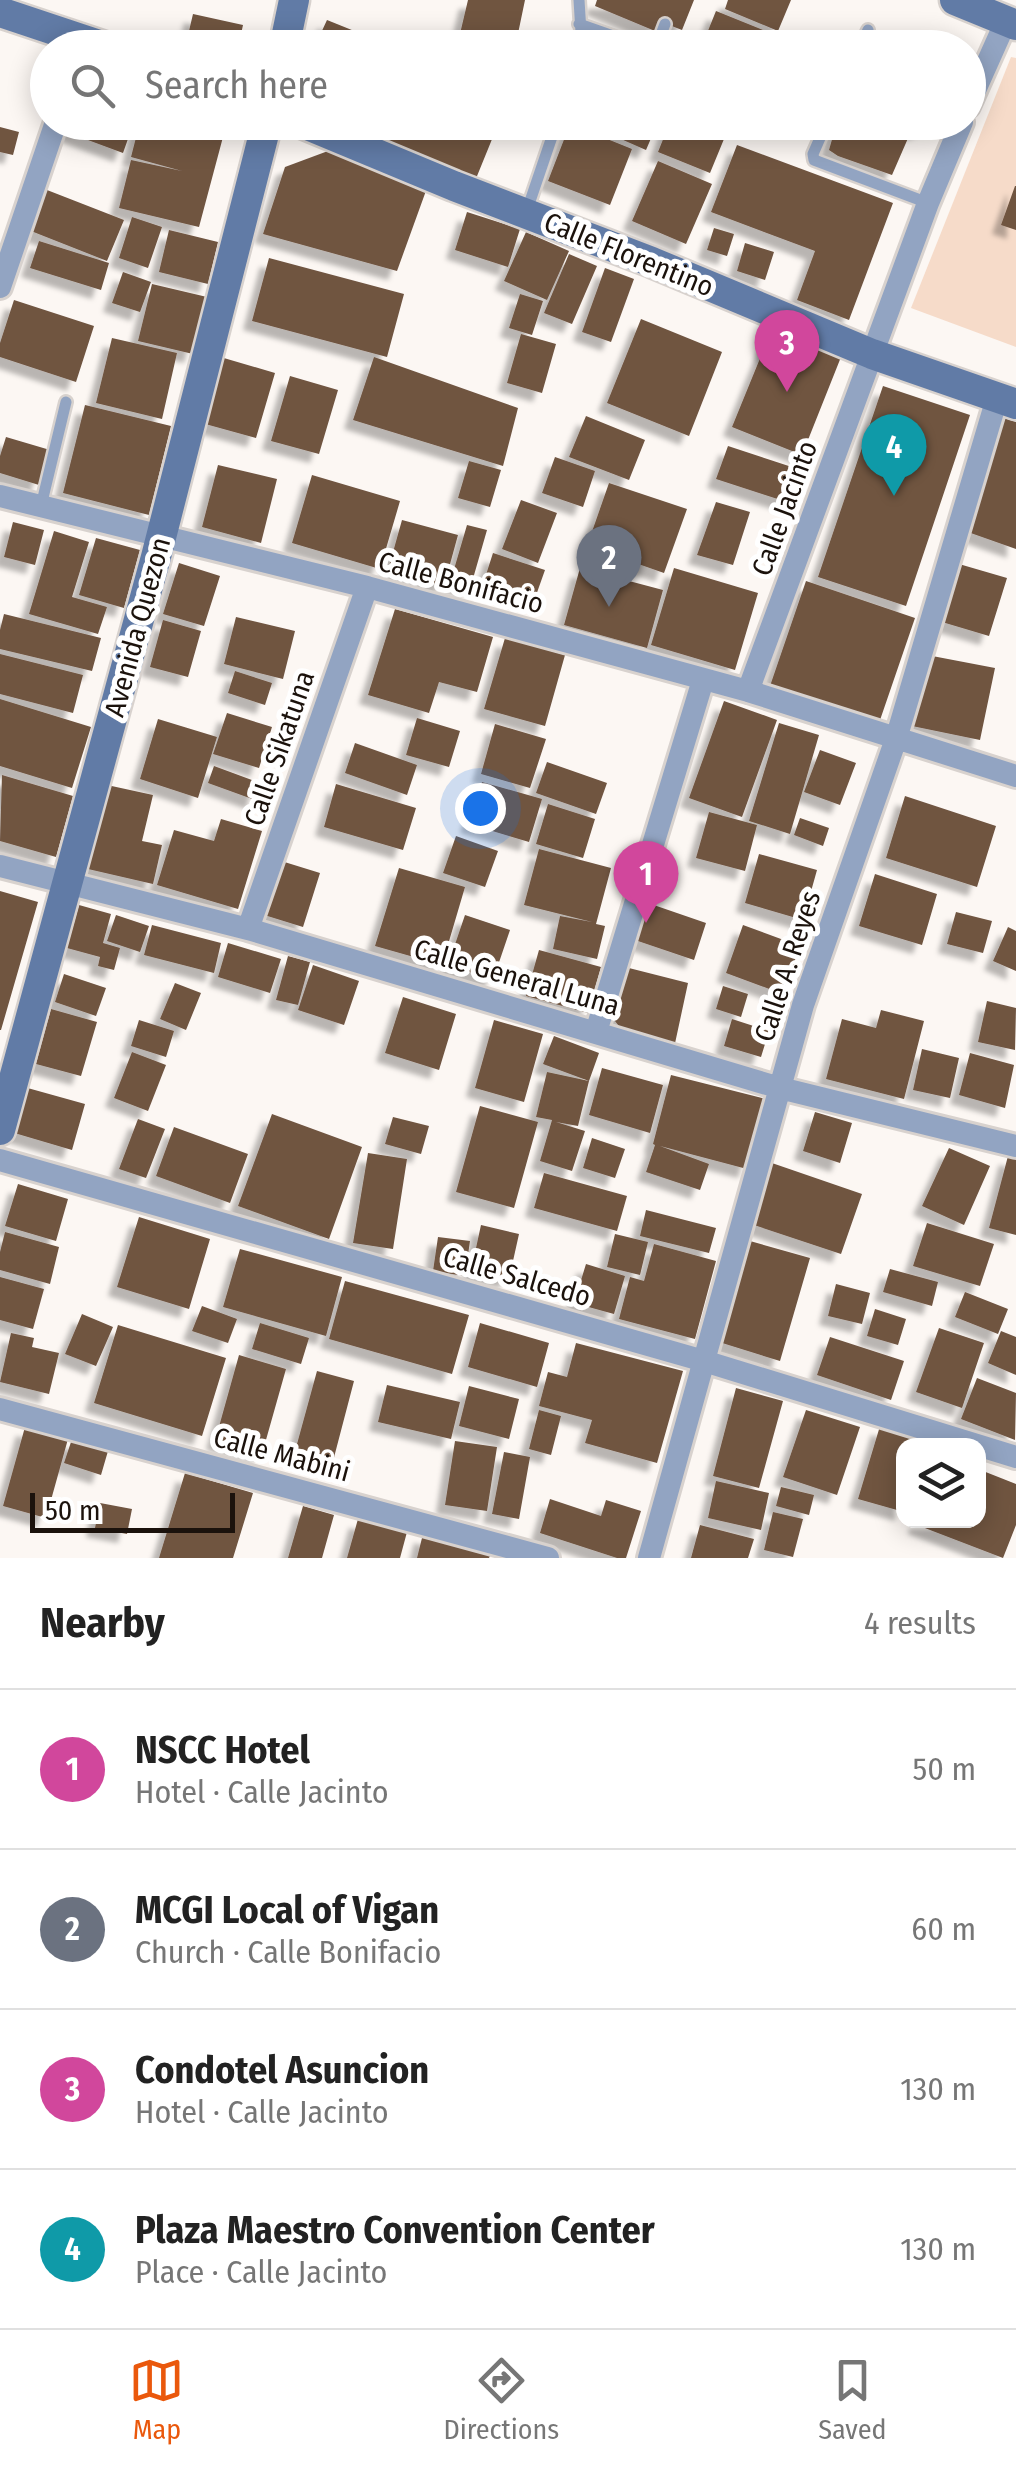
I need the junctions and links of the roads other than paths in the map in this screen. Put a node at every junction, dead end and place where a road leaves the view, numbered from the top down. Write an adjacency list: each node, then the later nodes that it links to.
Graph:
1 (294, 0): 9 (street)
2 (579, 0): 6 (lane)
3 (955, 0): 5 (street)
4 (0, 12): 8 (street)
5 (1011, 23): 13 (street)
6 (580, 24): 10 (lane); 11 (lane)
7 (665, 24): 12 (lane)
8 (51, 30)
9 (288, 30)
10 (580, 30)
11 (597, 30)
12 (663, 30)
13 (986, 71)
14 (50, 140): 22 (street)
15 (262, 140): 28 (street, Avenida Quezon)
16 (345, 140): 21 (street, Calle Florentino)
17 (551, 140): 21 (lane)
18 (819, 140): 20 (lane)
19 (954, 140): 20 (street, Calle Jacinto)
20 (928, 203): 23 (street, Calle Jacinto)
21 (526, 213): 23 (street, Calle Florentino)
22 (0, 288)
23 (872, 354): 24 (street, Calle Florentino); 31 (street, Calle Jacinto)
24 (1007, 401): 32 (street, Calle A. Reyes)
25 (66, 402): 27 (lane)
26 (0, 496): 27 (street, Calle Bonifacio)
27 (41, 506): 28 (street, Calle Bonifacio)
28 (161, 537): 29 (street, Calle Bonifacio); 35 (street, Avenida Quezon)
29 (367, 586): 30 (street, Calle Bonifacio); 36 (street, Calle Sikatuna)
30 (702, 680): 31 (street, Calle Bonifacio); 37 (street)
31 (748, 691): 32 (street, Calle Bonifacio)
32 (896, 739): 33 (street, Calle Bonifacio); 38 (street, Calle A. Reyes)
33 (1016, 776)
34 (0, 866): 35 (street, Calle General Luna)
35 (68, 884): 36 (street, Calle General Luna); 39 (street, Avenida Quezon)
36 (248, 929): 37 (street, Calle General Luna)
37 (596, 1032): 38 (street, Calle General Luna)
38 (780, 1088): 40 (street, Calle General Luna); 42 (street, Calle A. Reyes)
39 (0, 1130)
40 (1016, 1146)
41 (0, 1160): 42 (street, Calle Salcedo)
42 (704, 1361): 44 (street, Calle Salcedo); 46 (street, Calle A. Reyes)
43 (0, 1409): 45 (street, Calle Mabini)
44 (1016, 1456)
45 (548, 1558)
46 (650, 1558)

